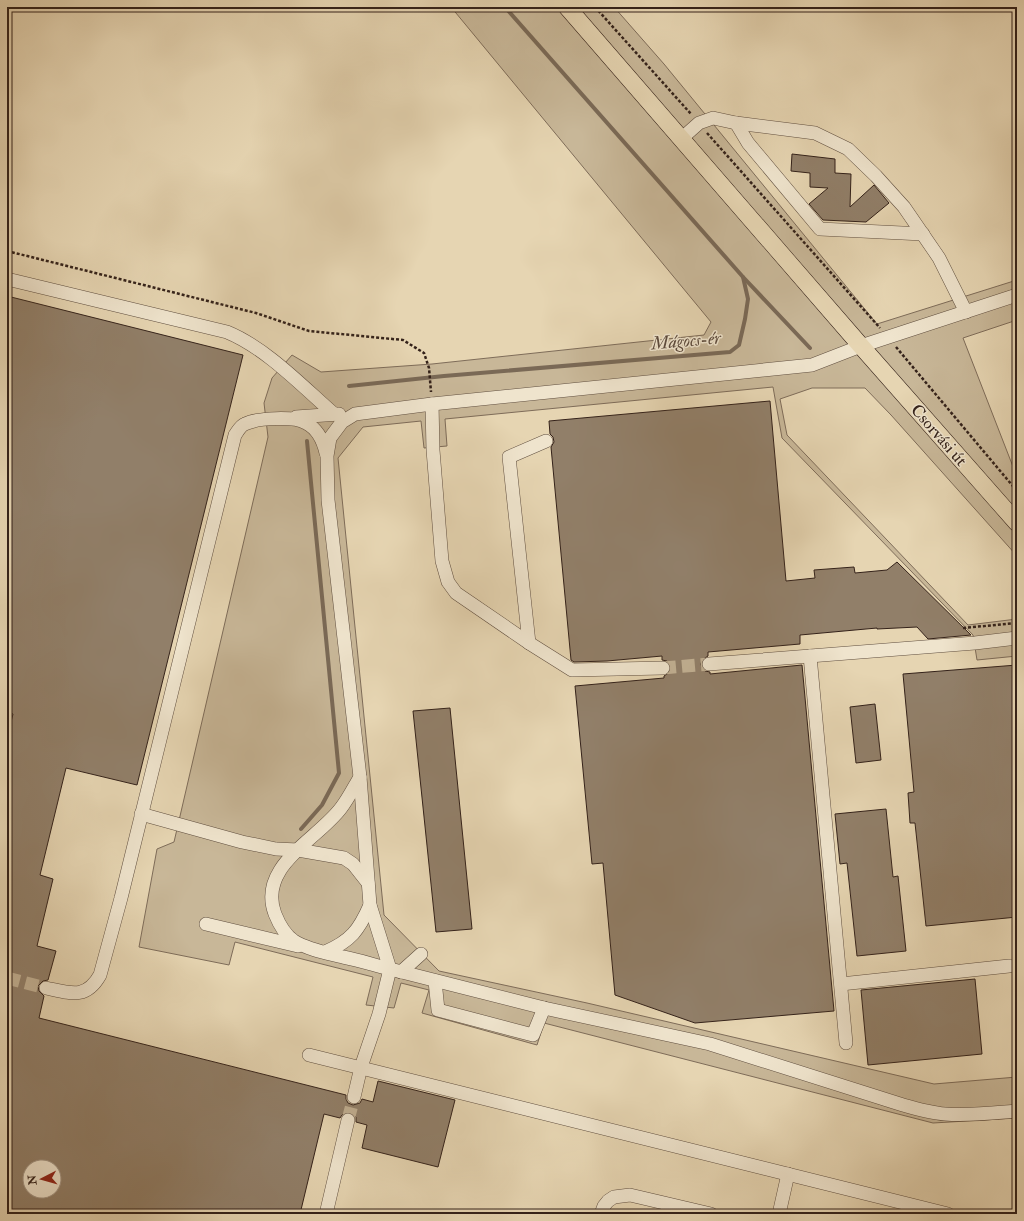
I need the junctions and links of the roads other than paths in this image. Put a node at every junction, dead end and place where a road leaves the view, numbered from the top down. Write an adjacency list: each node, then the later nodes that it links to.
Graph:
1 (567, 7): 3 (main road, Csorvási út)
2 (736, 123): 3 (street); 4 (street); 4 (street)
3 (681, 139): 8 (main road, Csorvási út)
4 (923, 234): 7 (street)
5 (7, 279): 11 (street)
6 (1017, 295): 7 (street)
7 (966, 312): 8 (street)
8 (861, 346): 9 (street); 15 (main road, Csorvási út)
9 (432, 404): 10 (street); 17 (street)
10 (372, 411): 11 (street); 14 (street)
11 (334, 414): 12 (street)
12 (286, 418): 14 (street); 22 (street)
13 (546, 441): 17 (street)
14 (327, 456): 21 (street)
15 (1017, 523)
16 (1017, 638): 18 (street)
17 (529, 643): 20 (street)
18 (810, 656): 19 (street); 33 (street)
19 (709, 664)
20 (663, 668)
21 (360, 777): 23 (street); 24 (street)
22 (141, 814): 23 (street); 34 (street)
23 (298, 850): 24 (street); 27 (street)
24 (368, 883): 25 (street)
25 (370, 904): 28 (street); 31 (street)
26 (206, 924): 27 (street)
27 (308, 948): 28 (street)
28 (324, 952): 31 (street)
29 (421, 954): 31 (street)
30 (1010, 966): 33 (street)
31 (395, 970): 32 (street); 38 (street)
32 (435, 981): 35 (street); 35 (street)
33 (841, 984): 36 (street)
34 (46, 988)
35 (544, 1008): 40 (street)
36 (846, 1043)
37 (308, 1055): 38 (street)
38 (361, 1067): 39 (street); 42 (street)
39 (354, 1097)
40 (1017, 1111)
41 (348, 1120): 43 (street)
42 (788, 1174): 46 (street); 47 (street)
43 (326, 1214)
44 (601, 1214): 45 (street)
45 (711, 1214)
46 (779, 1214)
47 (948, 1214)

